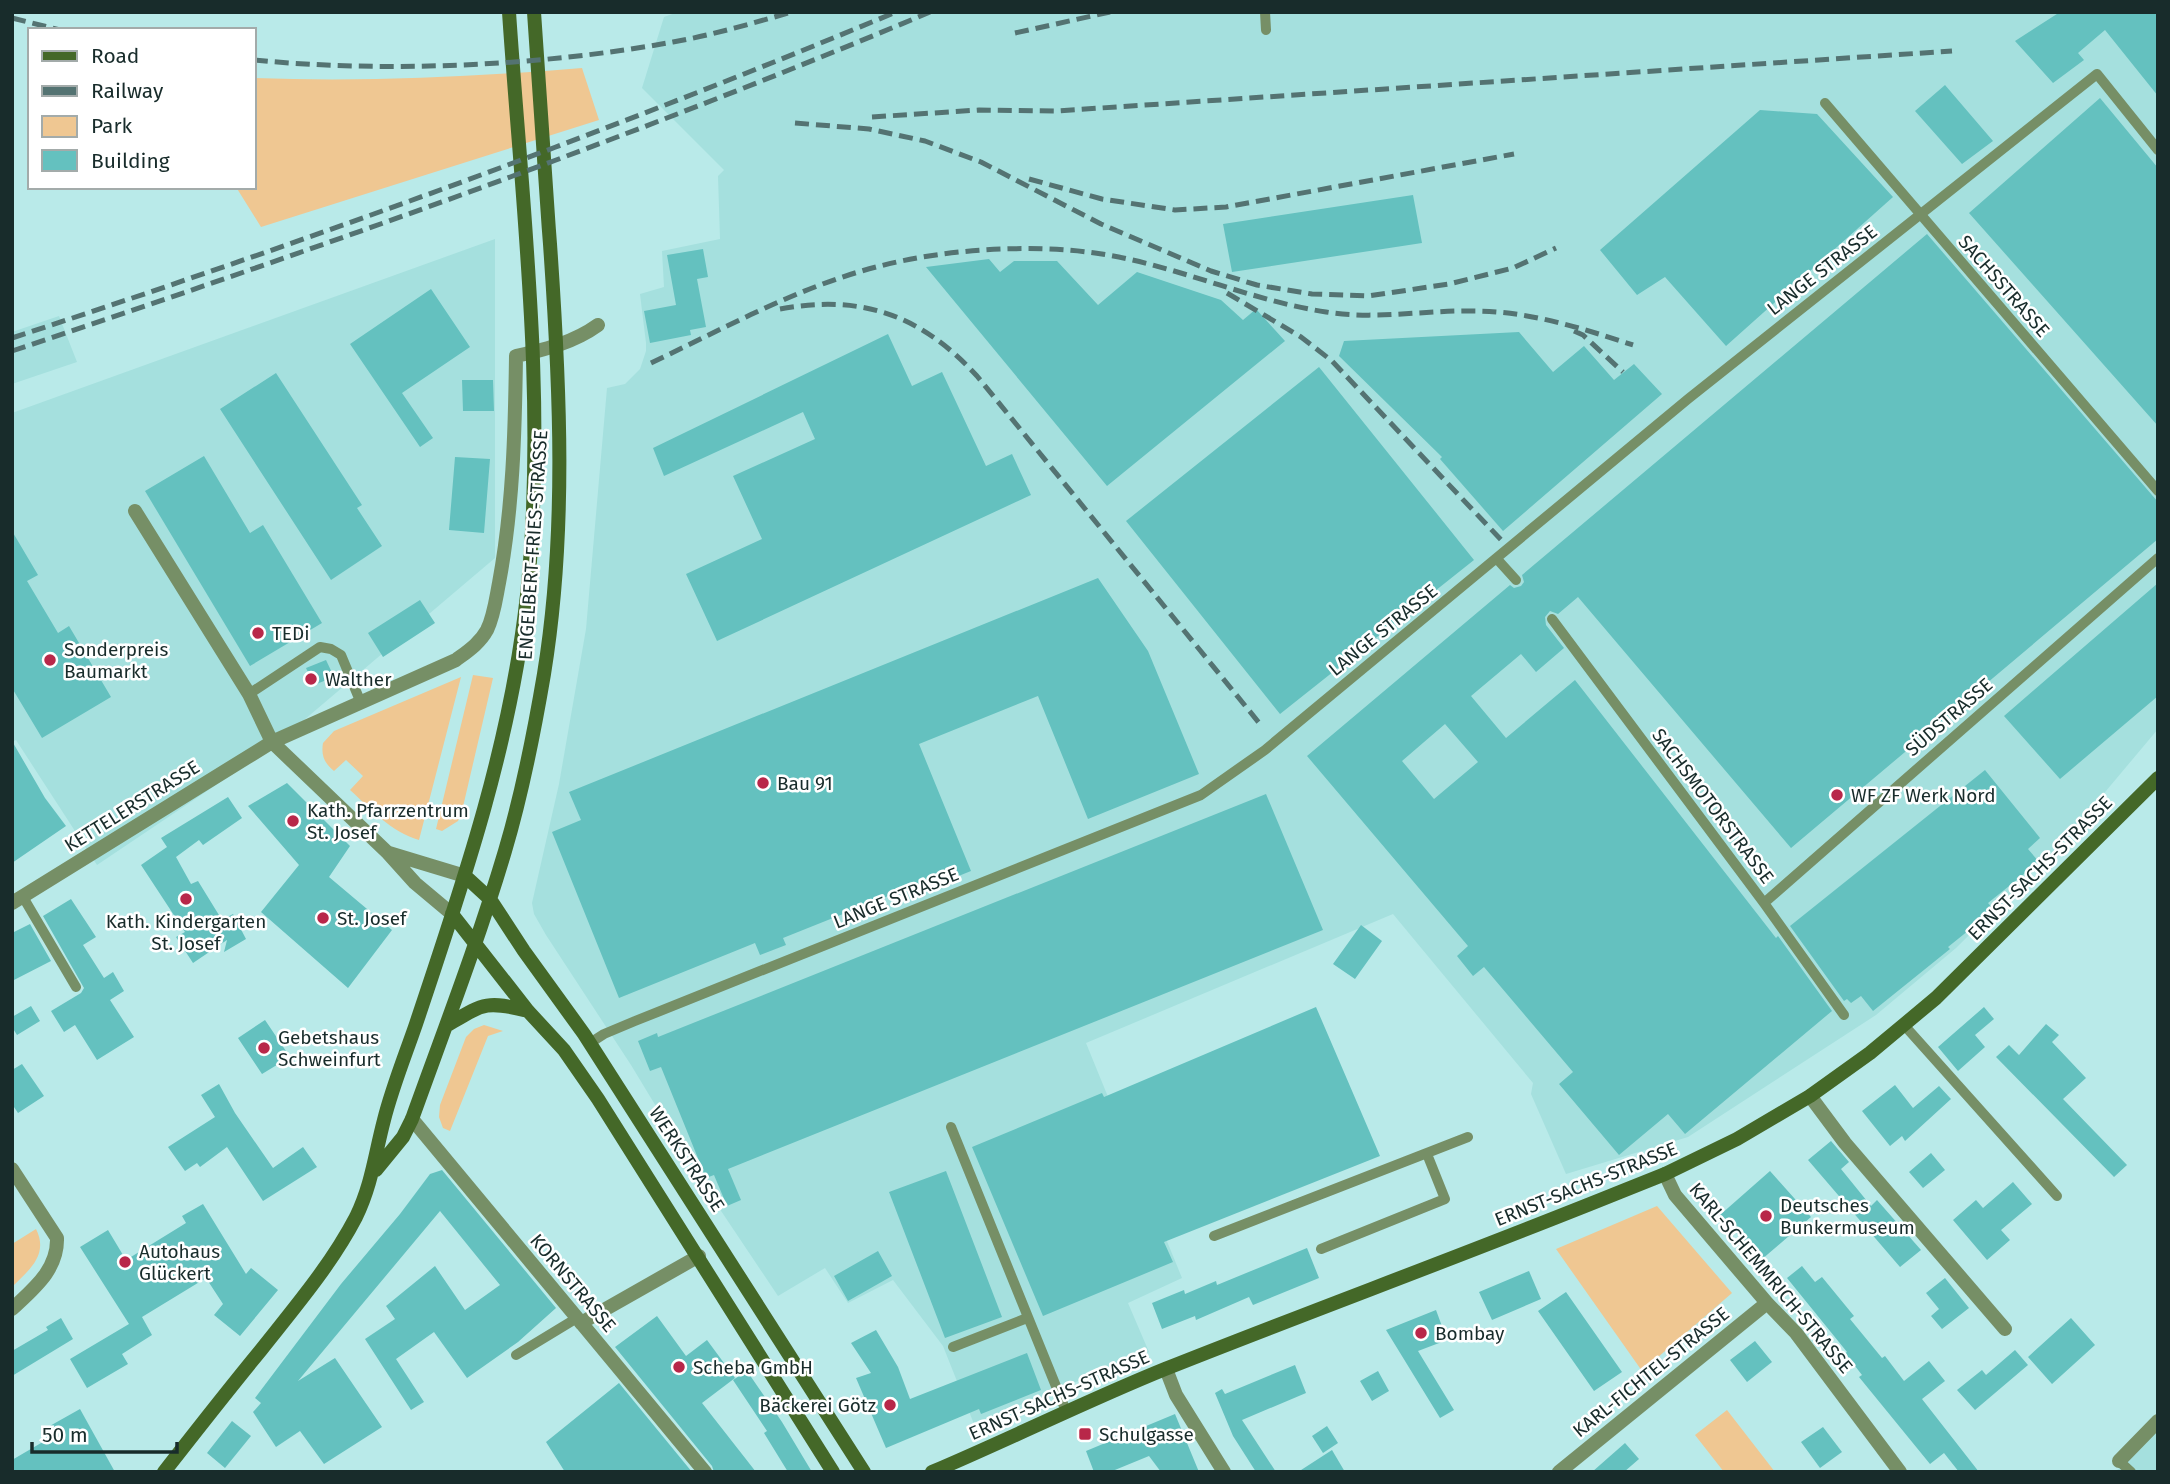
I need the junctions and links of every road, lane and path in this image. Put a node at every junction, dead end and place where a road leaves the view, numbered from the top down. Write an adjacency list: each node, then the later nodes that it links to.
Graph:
1 (509, 12): 20 (main road, ENGELBERT-FRIES-STRASSE)
2 (534, 12): 21 (main road, ENGELBERT-FRIES-STRASSE)
3 (1265, 12): 4 (lane)
4 (1266, 30)
5 (1825, 103): 7 (lane, SACHSSTRASSE)
6 (2158, 150): 7 (lane, LANGE STRASSE)
7 (1920, 215): 9 (lane, SACHSSTRASSE); 12 (lane, LANGE STRASSE)
8 (598, 325): 16 (street, KETTELERSTRASSE)
9 (2158, 491)
10 (135, 511): 15 (street)
11 (2158, 558): 23 (lane, SÜDSTRASSE)
12 (1497, 559): 13 (lane); 31 (lane, LANGE STRASSE)
13 (1516, 580)
14 (1552, 619): 23 (lane, SACHSMOTORSTRASSE)
15 (248, 694): 16 (lane); 17 (street)
16 (360, 702): 17 (street, KETTELERSTRASSE)
17 (272, 742): 19 (street); 22 (street, KETTELERSTRASSE)
18 (2158, 778): 30 (main road, ERNST-SACHS-STRASSE)
19 (388, 853): 20 (street); 24 (street)
20 (465, 876): 21 (main road, WERKSTRASSE); 24 (main road, ENGELBERT-FRIES-STRASSE)
21 (490, 899): 25 (main road, ENGELBERT-FRIES-STRASSE); 31 (main road, WERKSTRASSE)
22 (18, 900): 26 (lane)
23 (1764, 903): 28 (lane, SACHSMOTORSTRASSE)
24 (452, 914): 25 (main road); 38 (main road, ENGELBERT-FRIES-STRASSE)
25 (474, 942): 27 (main road); 29 (main road, ENGELBERT-FRIES-STRASSE)
26 (76, 987)
27 (528, 1011): 29 (main road); 43 (main road)
28 (1844, 1016)
29 (446, 1026): 33 (main road, ENGELBERT-FRIES-STRASSE)
30 (1904, 1026): 32 (main road, ERNST-SACHS-STRASSE); 40 (lane)
31 (590, 1043): 58 (main road, WERKSTRASSE)
32 (1810, 1096): 39 (main road, ERNST-SACHS-STRASSE); 48 (street)
33 (412, 1119): 38 (main road, ENGELBERT-FRIES-STRASSE); 47 (street, KORNSTRASSE)
34 (951, 1127): 46 (lane)
35 (1468, 1138): 36 (lane)
36 (1427, 1154): 41 (lane); 42 (lane)
37 (12, 1169): 45 (street)
38 (373, 1174): 55 (main road, ENGELBERT-FRIES-STRASSE)
39 (1665, 1174): 44 (street, KARL-SCHEMMRICH-STRASSE); 51 (main road, ERNST-SACHS-STRASSE)
40 (2057, 1196)
41 (1214, 1237)
42 (1321, 1249)
43 (699, 1256): 47 (street); 57 (main road)
44 (1766, 1303): 61 (street, KARL-FICHTEL-STRASSE); 62 (street, KARL-SCHEMMRICH-STRASSE)
45 (12, 1309)
46 (1027, 1318): 49 (lane); 52 (lane)
47 (579, 1320): 50 (lane); 56 (street, KORNSTRASSE)
48 (2005, 1329)
49 (953, 1347)
50 (516, 1355)
51 (1166, 1369): 52 (main road, ERNST-SACHS-STRASSE); 60 (street)
52 (1066, 1411): 59 (main road, ERNST-SACHS-STRASSE)
53 (2158, 1421): 54 (street)
54 (2119, 1461): 63 (lane)
55 (164, 1472)
56 (705, 1472)
57 (833, 1472)
58 (864, 1472)
59 (932, 1472)
60 (1224, 1472)
61 (1559, 1472)
62 (1900, 1472)
63 (2131, 1472)

